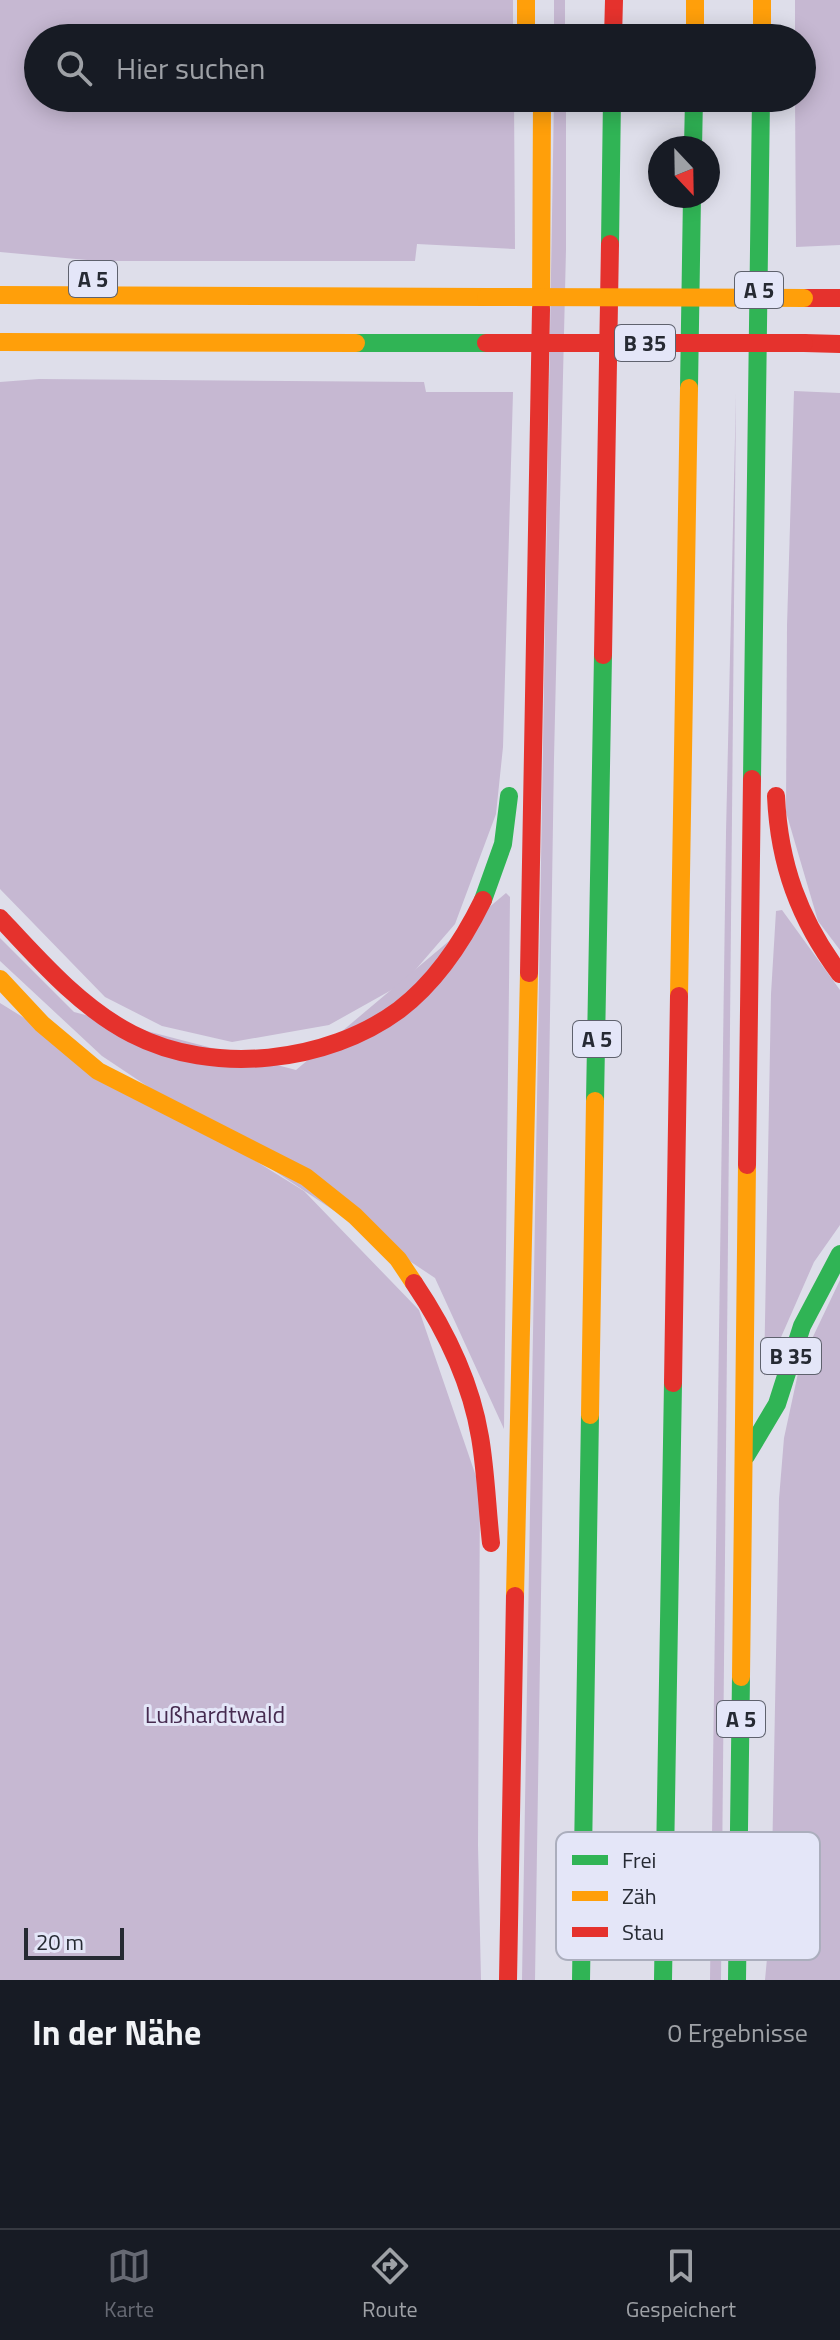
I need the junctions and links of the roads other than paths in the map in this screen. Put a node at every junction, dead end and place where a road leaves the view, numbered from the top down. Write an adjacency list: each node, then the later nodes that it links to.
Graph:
1 (526, 0): 6 (highway)
2 (542, 0): 7 (highway)
3 (614, 0): 8 (highway)
4 (695, 0): 9 (highway)
5 (762, 0): 10 (highway)
6 (526, 24)
7 (542, 24)
8 (613, 24)
9 (695, 24)
10 (762, 24)
11 (534, 112): 17 (highway)
12 (542, 112): 17 (highway)
13 (612, 112): 39 (highway, A 5)
14 (694, 112): 16 (highway)
15 (761, 112): 27 (highway, A 5)
16 (693, 136)
17 (542, 145): 29 (highway)
18 (692, 208): 40 (highway)
19 (91, 278): 21 (highway, A 5)
20 (0, 295): 21 (highway, B 35)
21 (185, 296): 22 (highway, B 35, bridge)
22 (840, 298)
23 (0, 342): 24 (highway, B 35)
24 (72, 342): 25 (highway, B 35, bridge); 26 (highway)
25 (840, 344)
26 (14, 361)
27 (757, 482): 28 (highway, A 5); 35 (highway, A 5)
28 (773, 602)
29 (534, 714): 31 (highway); 38 (highway)
30 (776, 773): 32 (highway)
31 (0, 918)
32 (840, 974)
33 (0, 979): 36 (highway)
34 (840, 1254): 35 (highway, B 35)
35 (744, 1458): 41 (highway, A 5)
36 (491, 1555)
37 (494, 1646): 38 (highway)
38 (512, 1694): 45 (highway)
39 (583, 1832)
40 (665, 1832)
41 (739, 1832)
42 (581, 1960): 46 (highway, A 5)
43 (663, 1960): 47 (highway)
44 (737, 1960): 48 (highway, A 5)
45 (508, 1980)
46 (581, 1980)
47 (663, 1980)
48 (737, 1980)

